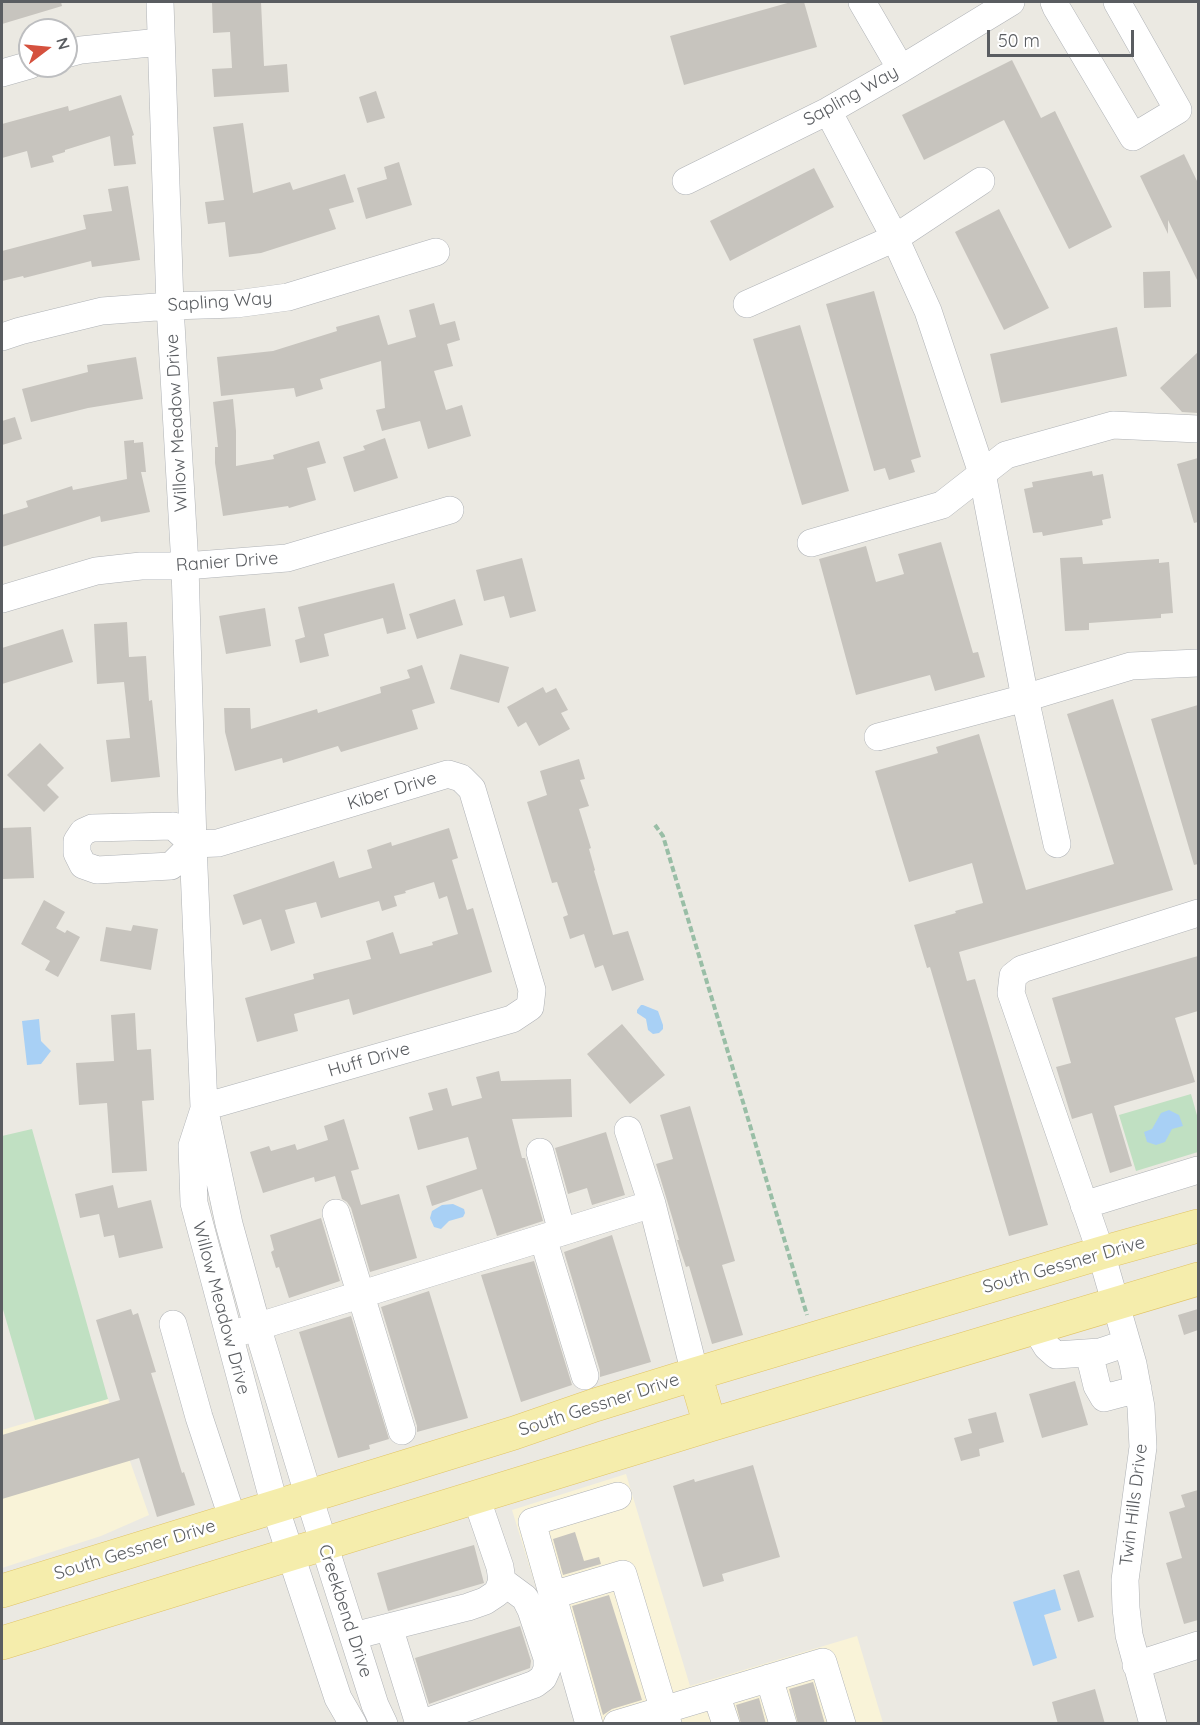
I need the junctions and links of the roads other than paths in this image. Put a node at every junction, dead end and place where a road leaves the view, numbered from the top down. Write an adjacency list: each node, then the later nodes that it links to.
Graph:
1 (160, 2): 6 (street, Willow Meadow Drive)
2 (1011, 2): 9 (street, Sapling Way)
3 (1054, 2): 4 (street)
4 (1117, 2)
5 (867, 3): 9 (street)
6 (160, 42): 7 (street); 17 (street, Willow Meadow Drive)
7 (78, 51)
8 (18, 68): 10 (street)
9 (901, 69): 11 (street, Sapling Way)
10 (2, 73)
11 (828, 111): 13 (street, Sapling Way); 14 (street)
12 (981, 181): 14 (street)
13 (686, 182)
14 (895, 238): 16 (street); 20 (street)
15 (436, 252): 17 (street, Sapling Way)
16 (747, 304)
17 (170, 306): 18 (street, Sapling Way); 23 (street, Willow Meadow Drive)
18 (2, 337)
19 (1198, 429): 20 (street)
20 (982, 473): 22 (street); 26 (street)
21 (450, 510): 23 (street, Ranier Drive)
22 (811, 543)
23 (185, 566): 24 (street, Ranier Drive); 28 (street, Willow Meadow Drive)
24 (2, 600)
25 (1198, 663): 26 (street)
26 (1025, 698): 27 (street); 29 (street)
27 (878, 738)
28 (193, 844): 31 (street, Kiber Drive); 32 (street, Willow Meadow Drive)
29 (1058, 844)
30 (1198, 914): 37 (street, Twin Hills Drive)
31 (530, 1007): 32 (street, Huff Drive)
32 (204, 1107): 46 (street, Willow Meadow Drive); 48 (street, Willow Meadow Drive)
33 (628, 1130): 36 (street)
34 (540, 1152): 40 (street)
35 (1198, 1170): 37 (street)
36 (652, 1204): 40 (street); 51 (street)
37 (1084, 1205): 41 (street, Twin Hills Drive)
38 (336, 1213): 43 (street)
39 (1198, 1226): 41 (main road, South Gessner Drive)
40 (553, 1235): 43 (street); 52 (street)
41 (1101, 1253): 44 (street, Twin Hills Drive); 51 (main road, South Gessner Drive)
42 (1198, 1279): 44 (main road)
43 (360, 1294): 46 (street); 55 (street)
44 (1116, 1305): 47 (main road); 49 (street, Twin Hills Drive)
45 (173, 1324): 62 (street)
46 (257, 1326): 48 (street); 58 (street, Willow Meadow Drive)
47 (1036, 1329): 50 (street); 54 (main road)
48 (228, 1336): 60 (street, Willow Meadow Drive)
49 (1127, 1343): 50 (street); 53 (street, Twin Hills Drive)
50 (1089, 1353): 53 (street)
51 (695, 1374): 54 (main road); 58 (main road, South Gessner Drive)
52 (585, 1376)
53 (1138, 1389): 72 (street, Twin Hills Drive)
54 (710, 1425): 56 (main road)
55 (402, 1431)
56 (535, 1480): 59 (main road); 61 (street)
57 (618, 1496): 61 (street)
58 (309, 1497): 60 (main road, South Gessner Drive); 63 (street, Creekbend Drive)
59 (477, 1497): 63 (main road); 65 (street)
60 (275, 1507): 62 (main road, South Gessner Drive); 64 (street, Creekbend Drive)
61 (546, 1517): 67 (street)
62 (233, 1520): 66 (main road, South Gessner Drive)
63 (324, 1544): 64 (main road); 69 (street, Creekbend Drive)
64 (291, 1554): 70 (main road); 76 (street, Creekbend Drive)
65 (502, 1581): 68 (street); 78 (street)
66 (2, 1591)
67 (553, 1595): 75 (street); 79 (street)
68 (389, 1628): 69 (street); 78 (street)
69 (353, 1636): 77 (street, Creekbend Drive)
70 (2, 1643)
71 (1198, 1645): 72 (street)
72 (1136, 1665): 84 (street, Twin Hills Drive)
73 (769, 1678): 74 (street); 82 (street); 83 (street)
74 (716, 1694): 75 (street); 81 (street)
75 (666, 1716): 80 (street)
76 (353, 1724)
77 (384, 1724)
78 (419, 1724)
79 (589, 1724)
80 (617, 1724)
81 (726, 1724)
82 (783, 1724)
83 (842, 1724)
84 (1153, 1724)

